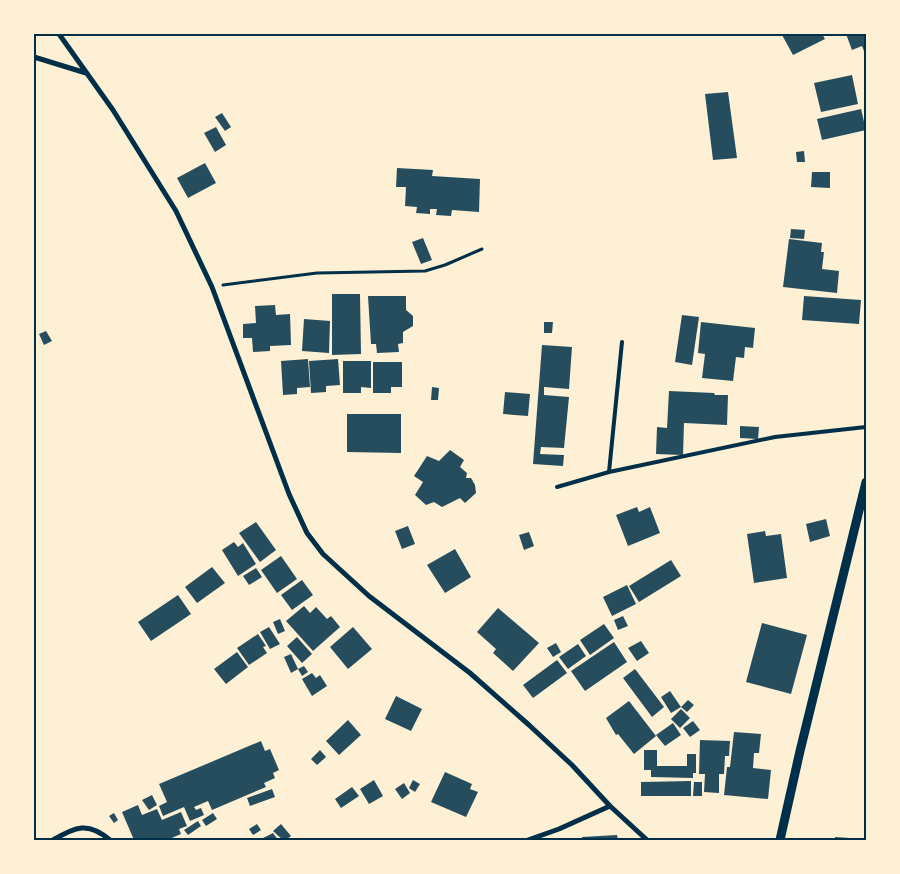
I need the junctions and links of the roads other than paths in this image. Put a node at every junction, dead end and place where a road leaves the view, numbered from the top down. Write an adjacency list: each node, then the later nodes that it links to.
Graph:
1 (59, 34): 3 (street)
2 (34, 57): 3 (street)
3 (86, 73): 9 (street)
4 (622, 342): 6 (lane)
5 (866, 427): 6 (lane)
6 (609, 472): 8 (lane)
7 (866, 482): 14 (street)
8 (557, 487)
9 (610, 806): 12 (street); 13 (street)
10 (53, 840): 11 (street)
11 (110, 840)
12 (528, 840)
13 (647, 840)
14 (780, 840)

